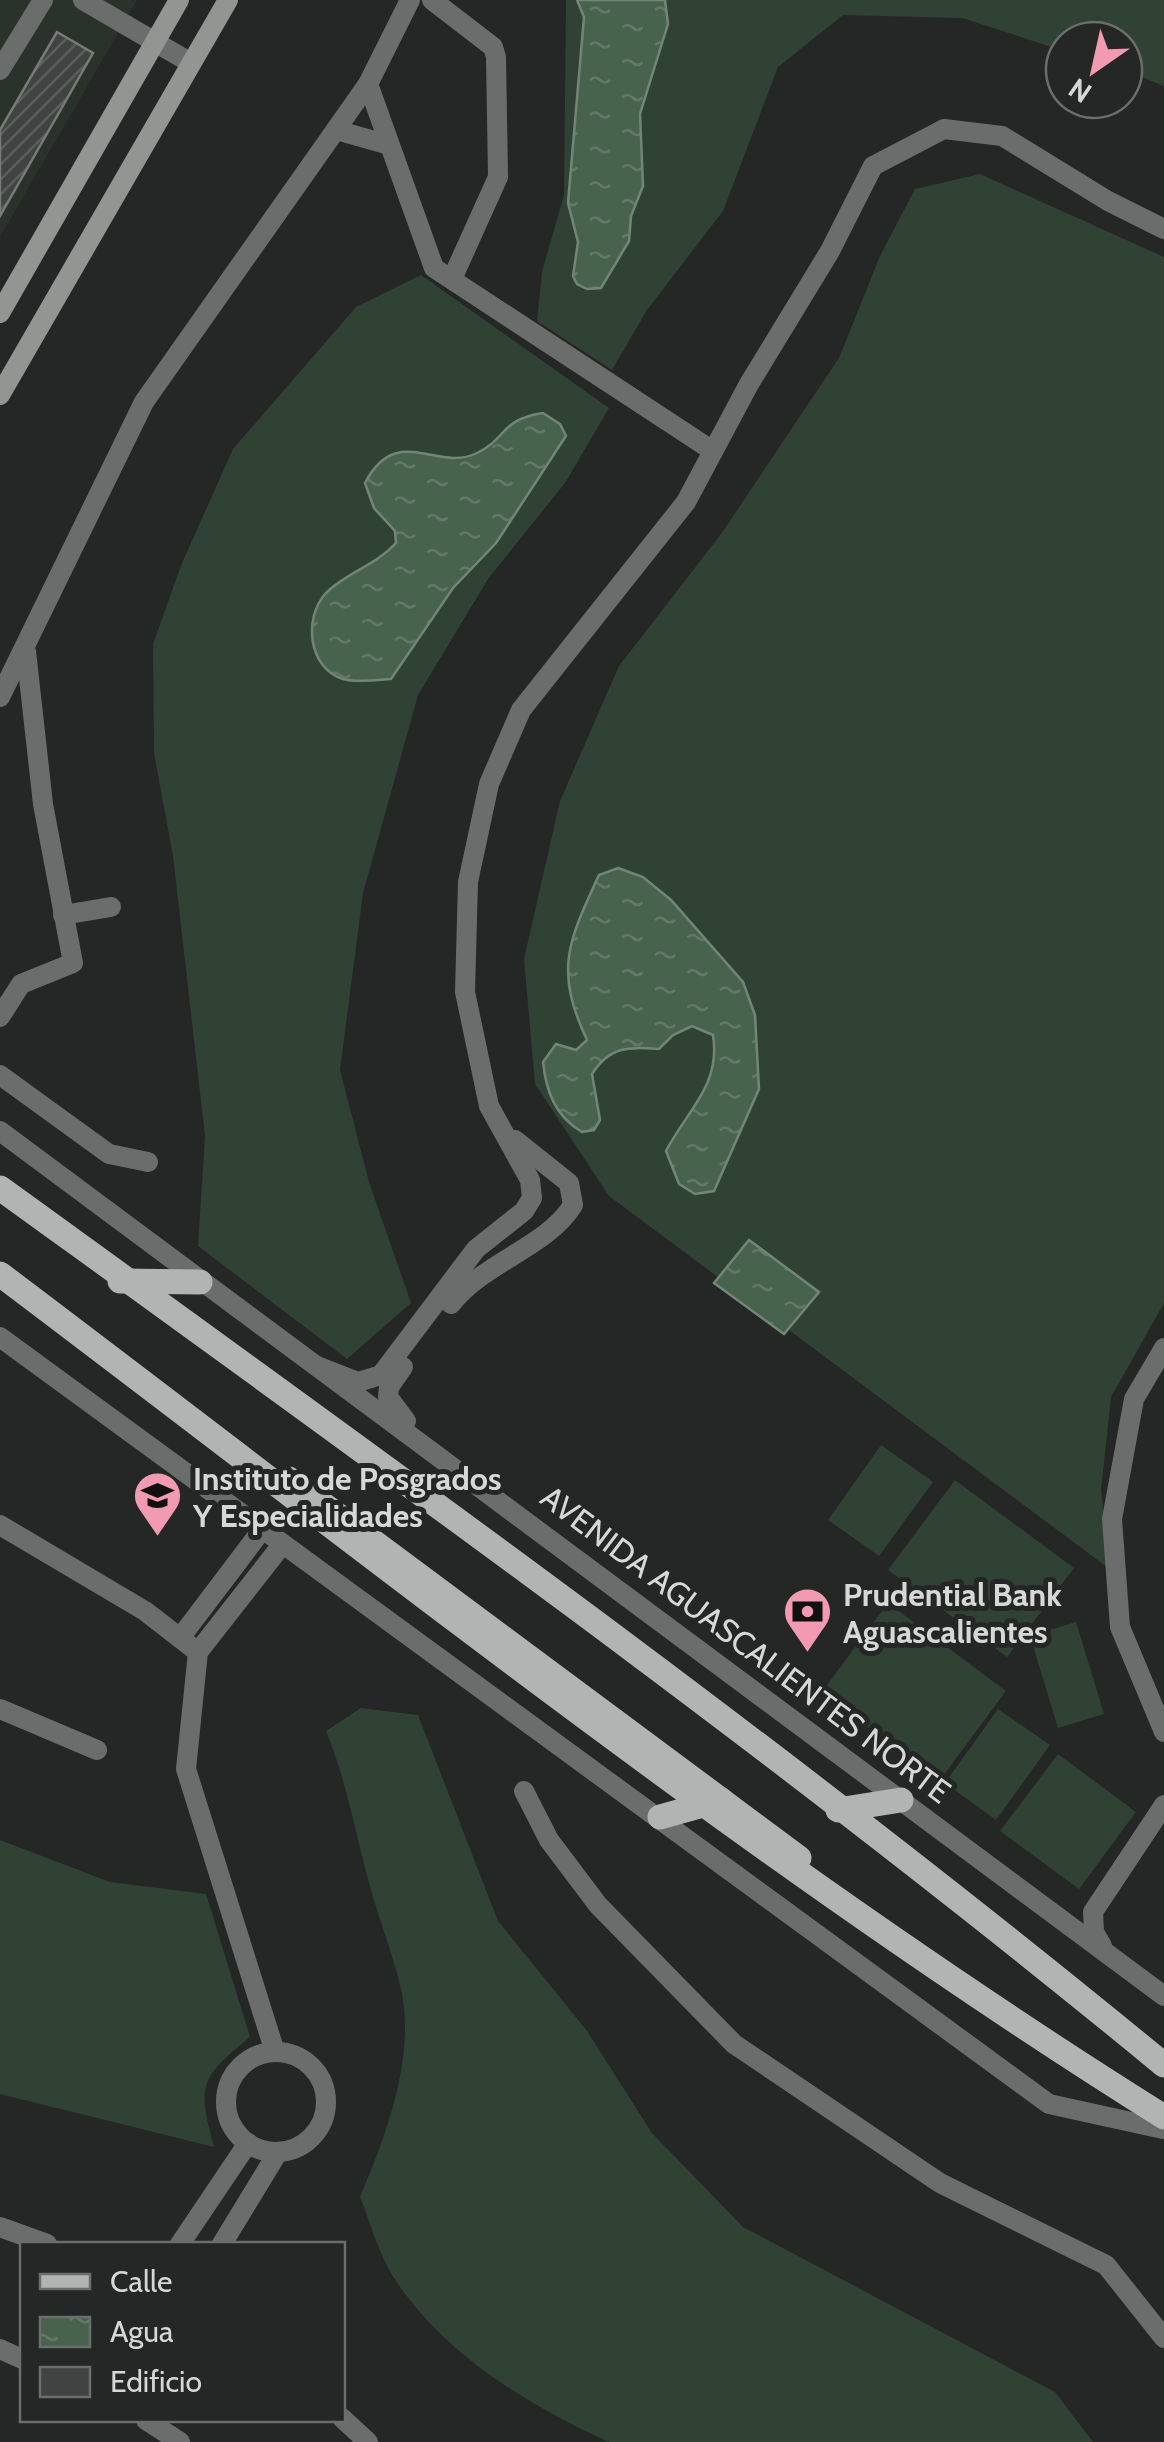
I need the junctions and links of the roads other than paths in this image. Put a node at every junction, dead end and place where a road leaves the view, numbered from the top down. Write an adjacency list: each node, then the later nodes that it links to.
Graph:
1 (43, 0): 9 (street)
2 (82, 0): 7 (street)
3 (179, 0): 7 (main road)
4 (228, 0): 8 (main road)
5 (410, 0): 10 (street)
6 (432, 0): 14 (street)
7 (154, 42): 8 (street); 15 (main road)
8 (191, 63): 16 (main road)
9 (0, 70)
10 (368, 84): 11 (street); 12 (street)
11 (336, 130): 12 (street); 18 (street)
12 (389, 145): 14 (street)
13 (1164, 229): 17 (street)
14 (452, 279): 17 (street)
15 (0, 313)
16 (0, 396)
17 (714, 451): 24 (street)
18 (26, 650): 19 (street); 21 (street)
19 (0, 697)
20 (111, 908): 21 (street)
21 (62, 915): 22 (street)
22 (0, 1016)
23 (0, 1075): 26 (street)
24 (499, 1126): 34 (street); 35 (street)
25 (0, 1131): 31 (street, AVENIDA AGUASCALIENTES NORTE)
26 (148, 1162)
27 (0, 1191): 30 (main road); 56 (main road, bridge)
28 (0, 1264): 45 (main road)
29 (0, 1274): 57 (main road, bridge)
30 (115, 1281): 31 (main road); 48 (main road)
31 (200, 1282): 34 (street, AVENIDA AGUASCALIENTES NORTE)
32 (0, 1337): 37 (street)
33 (1164, 1348): 42 (street)
34 (317, 1366): 35 (street, AVENIDA AGUASCALIENTES NORTE)
35 (462, 1472): 46 (street, AVENIDA AGUASCALIENTES NORTE)
36 (0, 1526): 39 (street)
37 (261, 1531): 38 (street); 39 (street)
38 (281, 1546): 40 (street); 49 (street)
39 (180, 1638): 40 (street)
40 (198, 1652): 54 (street)
41 (0, 1709): 43 (street)
42 (1164, 1732)
43 (97, 1750)
44 (524, 1790): 65 (street)
45 (721, 1800): 49 (main road); 58 (main road)
46 (901, 1800): 48 (main road); 51 (street, AVENIDA AGUASCALIENTES NORTE)
47 (1164, 1806): 50 (street)
48 (838, 1810): 55 (main road)
49 (660, 1816): 58 (street)
50 (1103, 1894): 51 (street); 52 (street)
51 (1049, 1909): 52 (street, AVENIDA AGUASCALIENTES NORTE)
52 (1102, 1948): 53 (street, AVENIDA AGUASCALIENTES NORTE)
53 (1164, 1996)
54 (276, 2052): 59 (street); 60 (street)
55 (1164, 2054)
56 (1164, 2066)
57 (1164, 2117)
58 (1164, 2129)
59 (248, 2143): 60 (street); 63 (street)
60 (278, 2152): 64 (street)
61 (0, 2227): 62 (street)
62 (41, 2242)
63 (181, 2242)
64 (223, 2242)
65 (1164, 2338)
66 (345, 2421): 69 (street)
67 (149, 2422): 68 (street)
68 (180, 2442)
69 (368, 2442)

